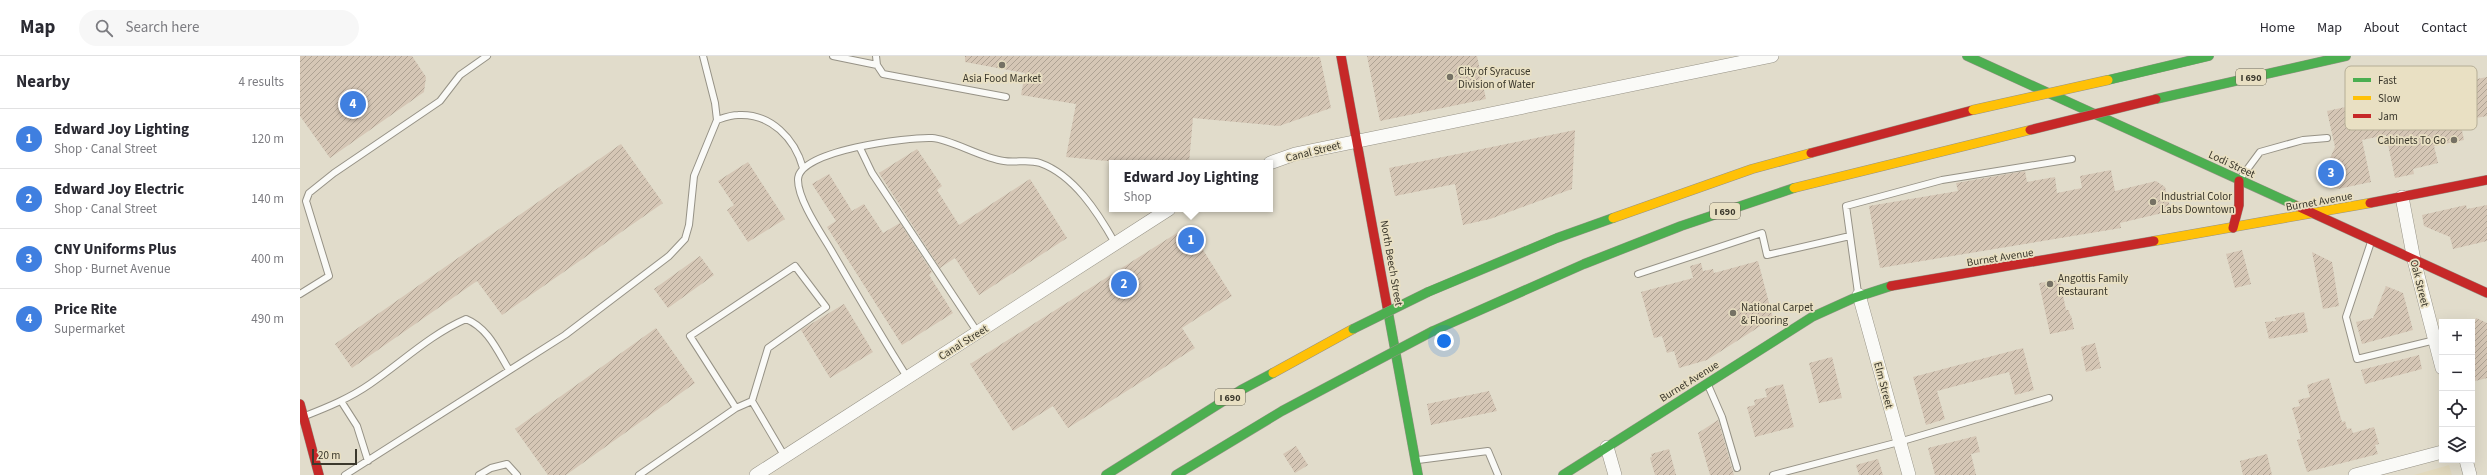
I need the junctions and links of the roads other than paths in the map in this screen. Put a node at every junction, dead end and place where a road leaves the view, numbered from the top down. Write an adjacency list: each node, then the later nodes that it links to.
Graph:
1 (487, 56): 31 (lane)
2 (702, 56): 12 (lane)
3 (833, 56): 10 (lane)
4 (876, 56): 10 (lane)
5 (1341, 56): 14 (main road, North Beech Street)
6 (1772, 56): 14 (street, Canal Street)
7 (1967, 56): 20 (main road, Lodi Street)
8 (2209, 56): 53 (main road, I 690, bridge)
9 (2346, 56): 60 (main road, I 690, bridge)
10 (877, 65): 11 (lane)
11 (1006, 97)
12 (716, 120): 18 (lane); 36 (lane)
13 (2327, 138): 20 (lane)
14 (1357, 140): 17 (street, Canal Street); 50 (main road, North Beech Street)
15 (860, 148): 18 (lane); 27 (lane); 33 (lane)
16 (2072, 159): 25 (lane)
17 (1273, 162)
18 (803, 168): 37 (lane)
19 (2487, 180): 21 (main road, Burnet Avenue)
20 (2239, 181): 23 (main road, Lodi Street); 24 (main road)
21 (2402, 197): 23 (main road, Burnet Avenue); 28 (street, Oak Street)
22 (1164, 212): 27 (street, Canal Street)
23 (2313, 214): 24 (main road, Burnet Avenue); 26 (main road, Lodi Street)
24 (2233, 228): 32 (main road, Burnet Avenue)
25 (1850, 236): 29 (lane); 32 (lane)
26 (2372, 241): 28 (main road, Lodi Street); 34 (lane)
27 (1115, 243): 33 (street, Canal Street)
28 (2414, 260): 30 (main road, Lodi Street); 34 (street, Oak Street)
29 (1638, 274)
30 (2487, 293)
31 (300, 294)
32 (1859, 295): 38 (main road, Burnet Avenue); 45 (street, Elm Street)
33 (978, 333): 37 (street, Canal Street)
34 (2435, 340): 35 (street, Oak Street)
35 (2439, 356)
36 (509, 370): 40 (lane); 49 (lane)
37 (907, 377): 48 (street, Canal Street)
38 (1708, 383): 46 (main road, Burnet Avenue); 52 (lane)
39 (2049, 398): 45 (lane)
40 (341, 401): 44 (lane); 49 (lane)
41 (752, 401): 43 (lane); 43 (lane); 48 (lane)
42 (300, 404): 44 (main road)
43 (736, 408): 58 (lane)
44 (304, 417): 54 (main road)
45 (1899, 442): 65 (lane); 66 (street, Elm Street)
46 (1607, 447): 63 (main road, Burnet Avenue); 64 (street)
47 (2439, 453): 67 (street)
48 (785, 457): 59 (street, Canal Street)
49 (368, 461): 55 (lane)
50 (1416, 461): 61 (main road, North Beech Street); 62 (lane)
51 (2467, 463): 68 (street)
52 (1737, 468)
53 (1107, 474)
54 (319, 475)
55 (345, 475)
56 (479, 475): 57 (lane)
57 (517, 475)
58 (639, 475)
59 (756, 475)
60 (1176, 475)
61 (1418, 475)
62 (1498, 475)
63 (1563, 475)
64 (1616, 475)
65 (1773, 475)
66 (1909, 475)
67 (2355, 475)
68 (2470, 475)

